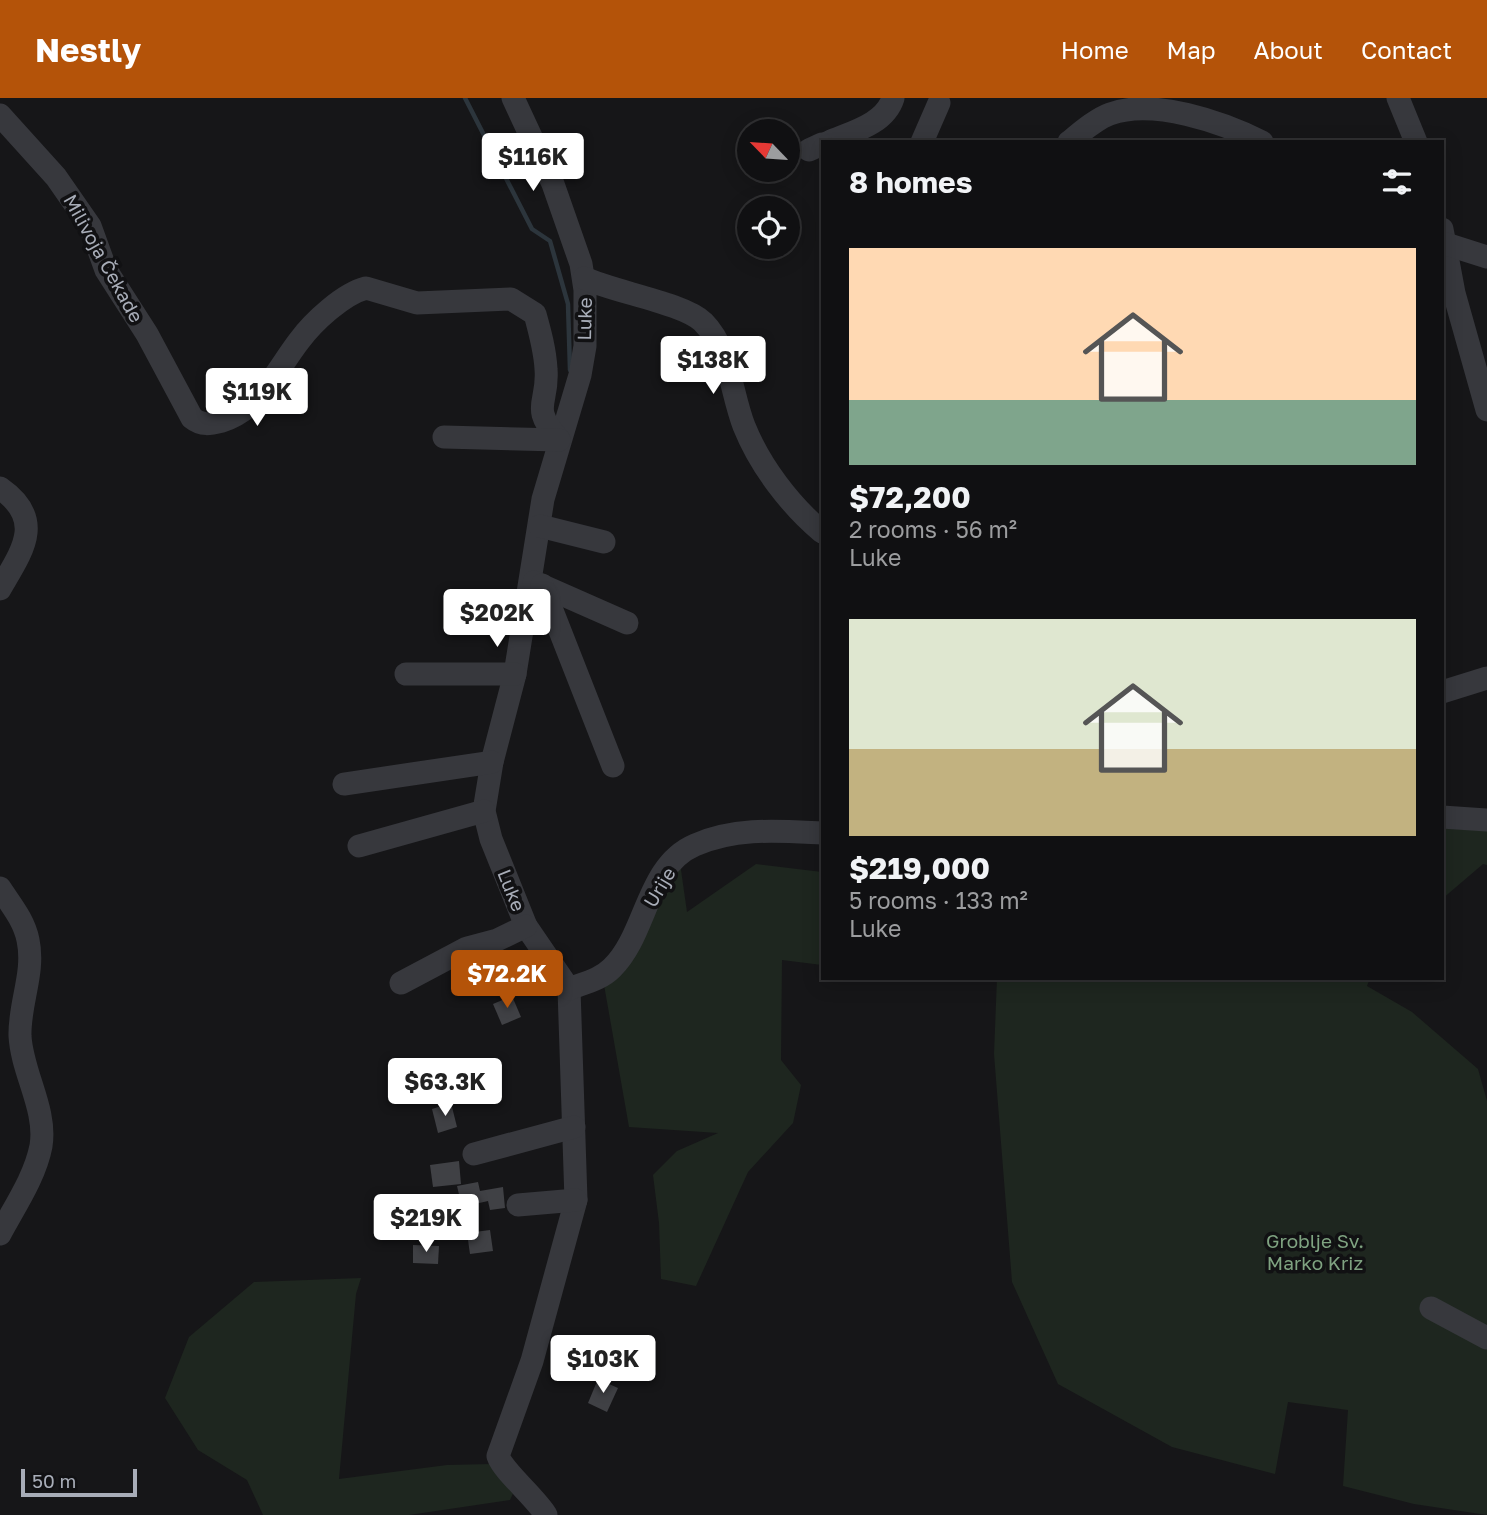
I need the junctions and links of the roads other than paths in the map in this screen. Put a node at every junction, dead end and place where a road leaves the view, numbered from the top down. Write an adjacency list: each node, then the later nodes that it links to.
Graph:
1 (513, 98): 13 (street, Luke)
2 (893, 98): 6 (street)
3 (1398, 98): 10 (street)
4 (938, 100): 7 (street)
5 (0, 115): 16 (street, Milivoja Čekade)
6 (832, 140)
7 (923, 140)
8 (1072, 140): 9 (street)
9 (1257, 140)
10 (1415, 140)
11 (1444, 248): 12 (street); 14 (street)
12 (1487, 257)
13 (584, 278): 16 (street, Luke); 19 (street)
14 (1487, 410)
15 (444, 437): 16 (street)
16 (559, 440): 18 (street, Luke)
17 (0, 488): 22 (street)
18 (540, 526): 20 (street); 21 (street, Luke)
19 (821, 531)
20 (604, 542)
21 (536, 583): 23 (street); 25 (street, Luke); 29 (street)
22 (0, 589)
23 (627, 623)
24 (406, 674): 25 (street)
25 (515, 674): 28 (street, Luke)
26 (1487, 678): 27 (street)
27 (1444, 691)
28 (492, 762): 30 (street); 31 (street, Luke)
29 (613, 766)
30 (344, 784)
31 (484, 811): 35 (street); 37 (street, Luke)
32 (1444, 817): 33 (street)
33 (1487, 820)
34 (821, 833): 39 (street, Urije)
35 (359, 846)
36 (0, 888): 44 (street)
37 (526, 926): 38 (street); 39 (street, Luke)
38 (401, 983)
39 (569, 989): 40 (street)
40 (575, 1127): 41 (street); 42 (street)
41 (474, 1154)
42 (576, 1199): 43 (street); 47 (street)
43 (518, 1205)
44 (0, 1234)
45 (1431, 1308): 46 (street)
46 (1487, 1338)
47 (546, 1515)

